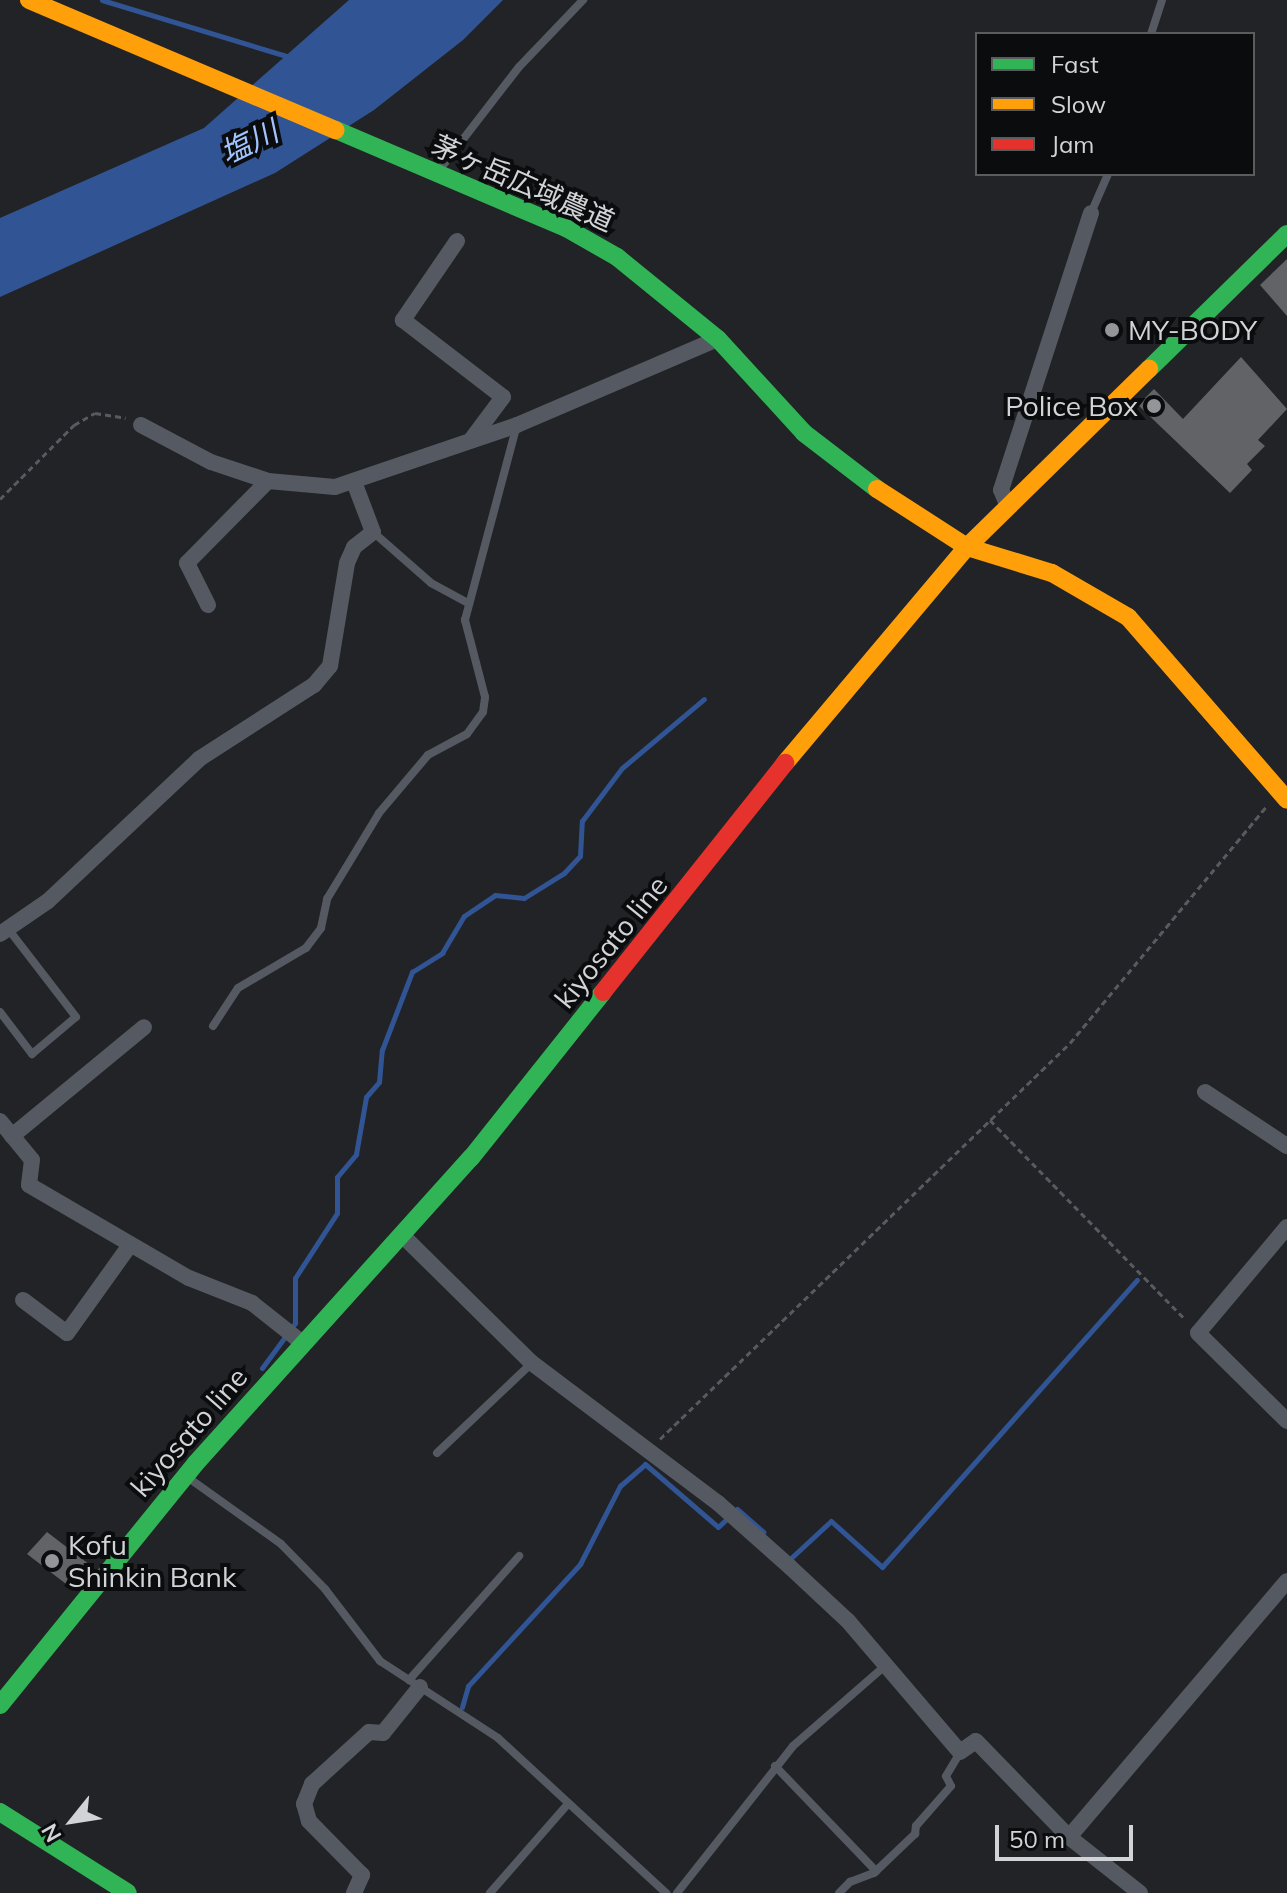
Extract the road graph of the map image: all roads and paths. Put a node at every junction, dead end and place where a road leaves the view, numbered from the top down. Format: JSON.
{"nodes":[{"id":1,"x":29,"y":0,"type":"edge"},
{"id":2,"x":583,"y":0,"type":"edge"},
{"id":3,"x":1162,"y":0,"type":"edge"},
{"id":4,"x":1152,"y":32,"type":"edge"},
{"id":5,"x":431,"y":171,"type":"junction"},
{"id":6,"x":1107,"y":176,"type":"edge"},
{"id":7,"x":1091,"y":213,"type":"joint"},
{"id":8,"x":1287,"y":234,"type":"edge"},
{"id":9,"x":457,"y":241,"type":"dead end"},
{"id":10,"x":718,"y":339,"type":"junction"},
{"id":11,"x":141,"y":425,"type":"joint"},
{"id":12,"x":517,"y":425,"type":"junction"},
{"id":13,"x":471,"y":441,"type":"junction"},
{"id":14,"x":268,"y":481,"type":"junction"},
{"id":15,"x":354,"y":482,"type":"junction"},
{"id":16,"x":0,"y":499,"type":"edge"},
{"id":17,"x":1008,"y":507,"type":"junction"},
{"id":18,"x":373,"y":532,"type":"junction"},
{"id":19,"x":967,"y":547,"type":"junction"},
{"id":20,"x":468,"y":603,"type":"junction"},
{"id":21,"x":208,"y":605,"type":"dead end"},
{"id":22,"x":1283,"y":796,"type":"edge"},
{"id":23,"x":4,"y":932,"type":"edge"},
{"id":24,"x":0,"y":1012,"type":"edge"},
{"id":25,"x":213,"y":1026,"type":"dead end"},
{"id":26,"x":144,"y":1027,"type":"dead end"},
{"id":27,"x":1205,"y":1092,"type":"dead end"},
{"id":28,"x":990,"y":1120,"type":"junction"},
{"id":29,"x":0,"y":1121,"type":"edge"},
{"id":30,"x":12,"y":1136,"type":"junction"},
{"id":31,"x":1287,"y":1146,"type":"edge"},
{"id":32,"x":1287,"y":1227,"type":"edge"},
{"id":33,"x":402,"y":1235,"type":"junction"},
{"id":34,"x":130,"y":1245,"type":"junction"},
{"id":35,"x":23,"y":1300,"type":"dead end"},
{"id":36,"x":1198,"y":1333,"type":"junction"},
{"id":37,"x":304,"y":1344,"type":"junction"},
{"id":38,"x":532,"y":1363,"type":"junction"},
{"id":39,"x":1287,"y":1421,"type":"edge"},
{"id":40,"x":647,"y":1451,"type":"junction"},
{"id":41,"x":437,"y":1453,"type":"dead end"},
{"id":42,"x":186,"y":1476,"type":"junction"},
{"id":43,"x":519,"y":1556,"type":"dead end"},
{"id":44,"x":1287,"y":1581,"type":"edge"},
{"id":45,"x":886,"y":1665,"type":"junction"},
{"id":46,"x":415,"y":1684,"type":"junction"},
{"id":47,"x":0,"y":1705,"type":"edge"},
{"id":48,"x":960,"y":1752,"type":"junction"},
{"id":49,"x":775,"y":1766,"type":"junction"},
{"id":50,"x":568,"y":1804,"type":"junction"},
{"id":51,"x":0,"y":1812,"type":"edge"},
{"id":52,"x":1069,"y":1837,"type":"junction"},
{"id":53,"x":876,"y":1871,"type":"junction"},
{"id":54,"x":128,"y":1893,"type":"edge"},
{"id":55,"x":354,"y":1893,"type":"edge"},
{"id":56,"x":490,"y":1893,"type":"edge"},
{"id":57,"x":666,"y":1893,"type":"edge"},
{"id":58,"x":677,"y":1893,"type":"edge"},
{"id":59,"x":839,"y":1893,"type":"edge"},
{"id":60,"x":1140,"y":1893,"type":"edge"}],
"edges":[{"from":1,"to":5,"type":"main road","name":"茅ヶ岳広域農道"},
{"from":2,"to":5,"type":"lane"},
{"from":3,"to":4,"type":"lane"},
{"from":5,"to":10,"type":"main road","name":"茅ヶ岳広域農道"},
{"from":6,"to":7,"type":"lane"},
{"from":7,"to":17,"type":"street"},
{"from":8,"to":17,"type":"main road","name":"kiyosato line"},
{"from":9,"to":13,"type":"street"},
{"from":10,"to":12,"type":"street"},
{"from":10,"to":19,"type":"main road","name":"茅ヶ岳広域農道"},
{"from":11,"to":14,"type":"street"},
{"from":11,"to":16,"type":"path"},
{"from":12,"to":13,"type":"street"},
{"from":12,"to":20,"type":"lane"},
{"from":13,"to":15,"type":"street"},
{"from":14,"to":15,"type":"street"},
{"from":14,"to":21,"type":"street"},
{"from":15,"to":18,"type":"street"},
{"from":17,"to":19,"type":"main road","name":"kiyosato line"},
{"from":18,"to":20,"type":"lane"},
{"from":18,"to":23,"type":"street"},
{"from":19,"to":22,"type":"main road","name":"茅ヶ岳広域農道"},
{"from":19,"to":33,"type":"main road","name":"kiyosato line"},
{"from":20,"to":25,"type":"lane"},
{"from":22,"to":28,"type":"path"},
{"from":23,"to":24,"type":"lane"},
{"from":26,"to":30,"type":"street"},
{"from":27,"to":31,"type":"street"},
{"from":28,"to":36,"type":"path"},
{"from":28,"to":40,"type":"path"},
{"from":29,"to":30,"type":"street"},
{"from":30,"to":34,"type":"street"},
{"from":32,"to":36,"type":"street"},
{"from":33,"to":37,"type":"main road","name":"kiyosato line"},
{"from":33,"to":38,"type":"street"},
{"from":34,"to":35,"type":"street"},
{"from":34,"to":37,"type":"street"},
{"from":36,"to":39,"type":"street"},
{"from":37,"to":42,"type":"main road","name":"kiyosato line"},
{"from":38,"to":40,"type":"street"},
{"from":38,"to":41,"type":"lane"},
{"from":40,"to":45,"type":"street"},
{"from":42,"to":46,"type":"lane"},
{"from":42,"to":47,"type":"main road","name":"kiyosato line"},
{"from":43,"to":46,"type":"lane"},
{"from":44,"to":52,"type":"street"},
{"from":45,"to":48,"type":"street"},
{"from":45,"to":49,"type":"lane"},
{"from":46,"to":50,"type":"lane"},
{"from":46,"to":55,"type":"street"},
{"from":48,"to":52,"type":"street"},
{"from":48,"to":53,"type":"lane"},
{"from":49,"to":53,"type":"lane"},
{"from":49,"to":58,"type":"lane"},
{"from":50,"to":56,"type":"lane"},
{"from":50,"to":57,"type":"lane"},
{"from":51,"to":54,"type":"main road"},
{"from":52,"to":60,"type":"street"},
{"from":53,"to":59,"type":"lane"}]}
